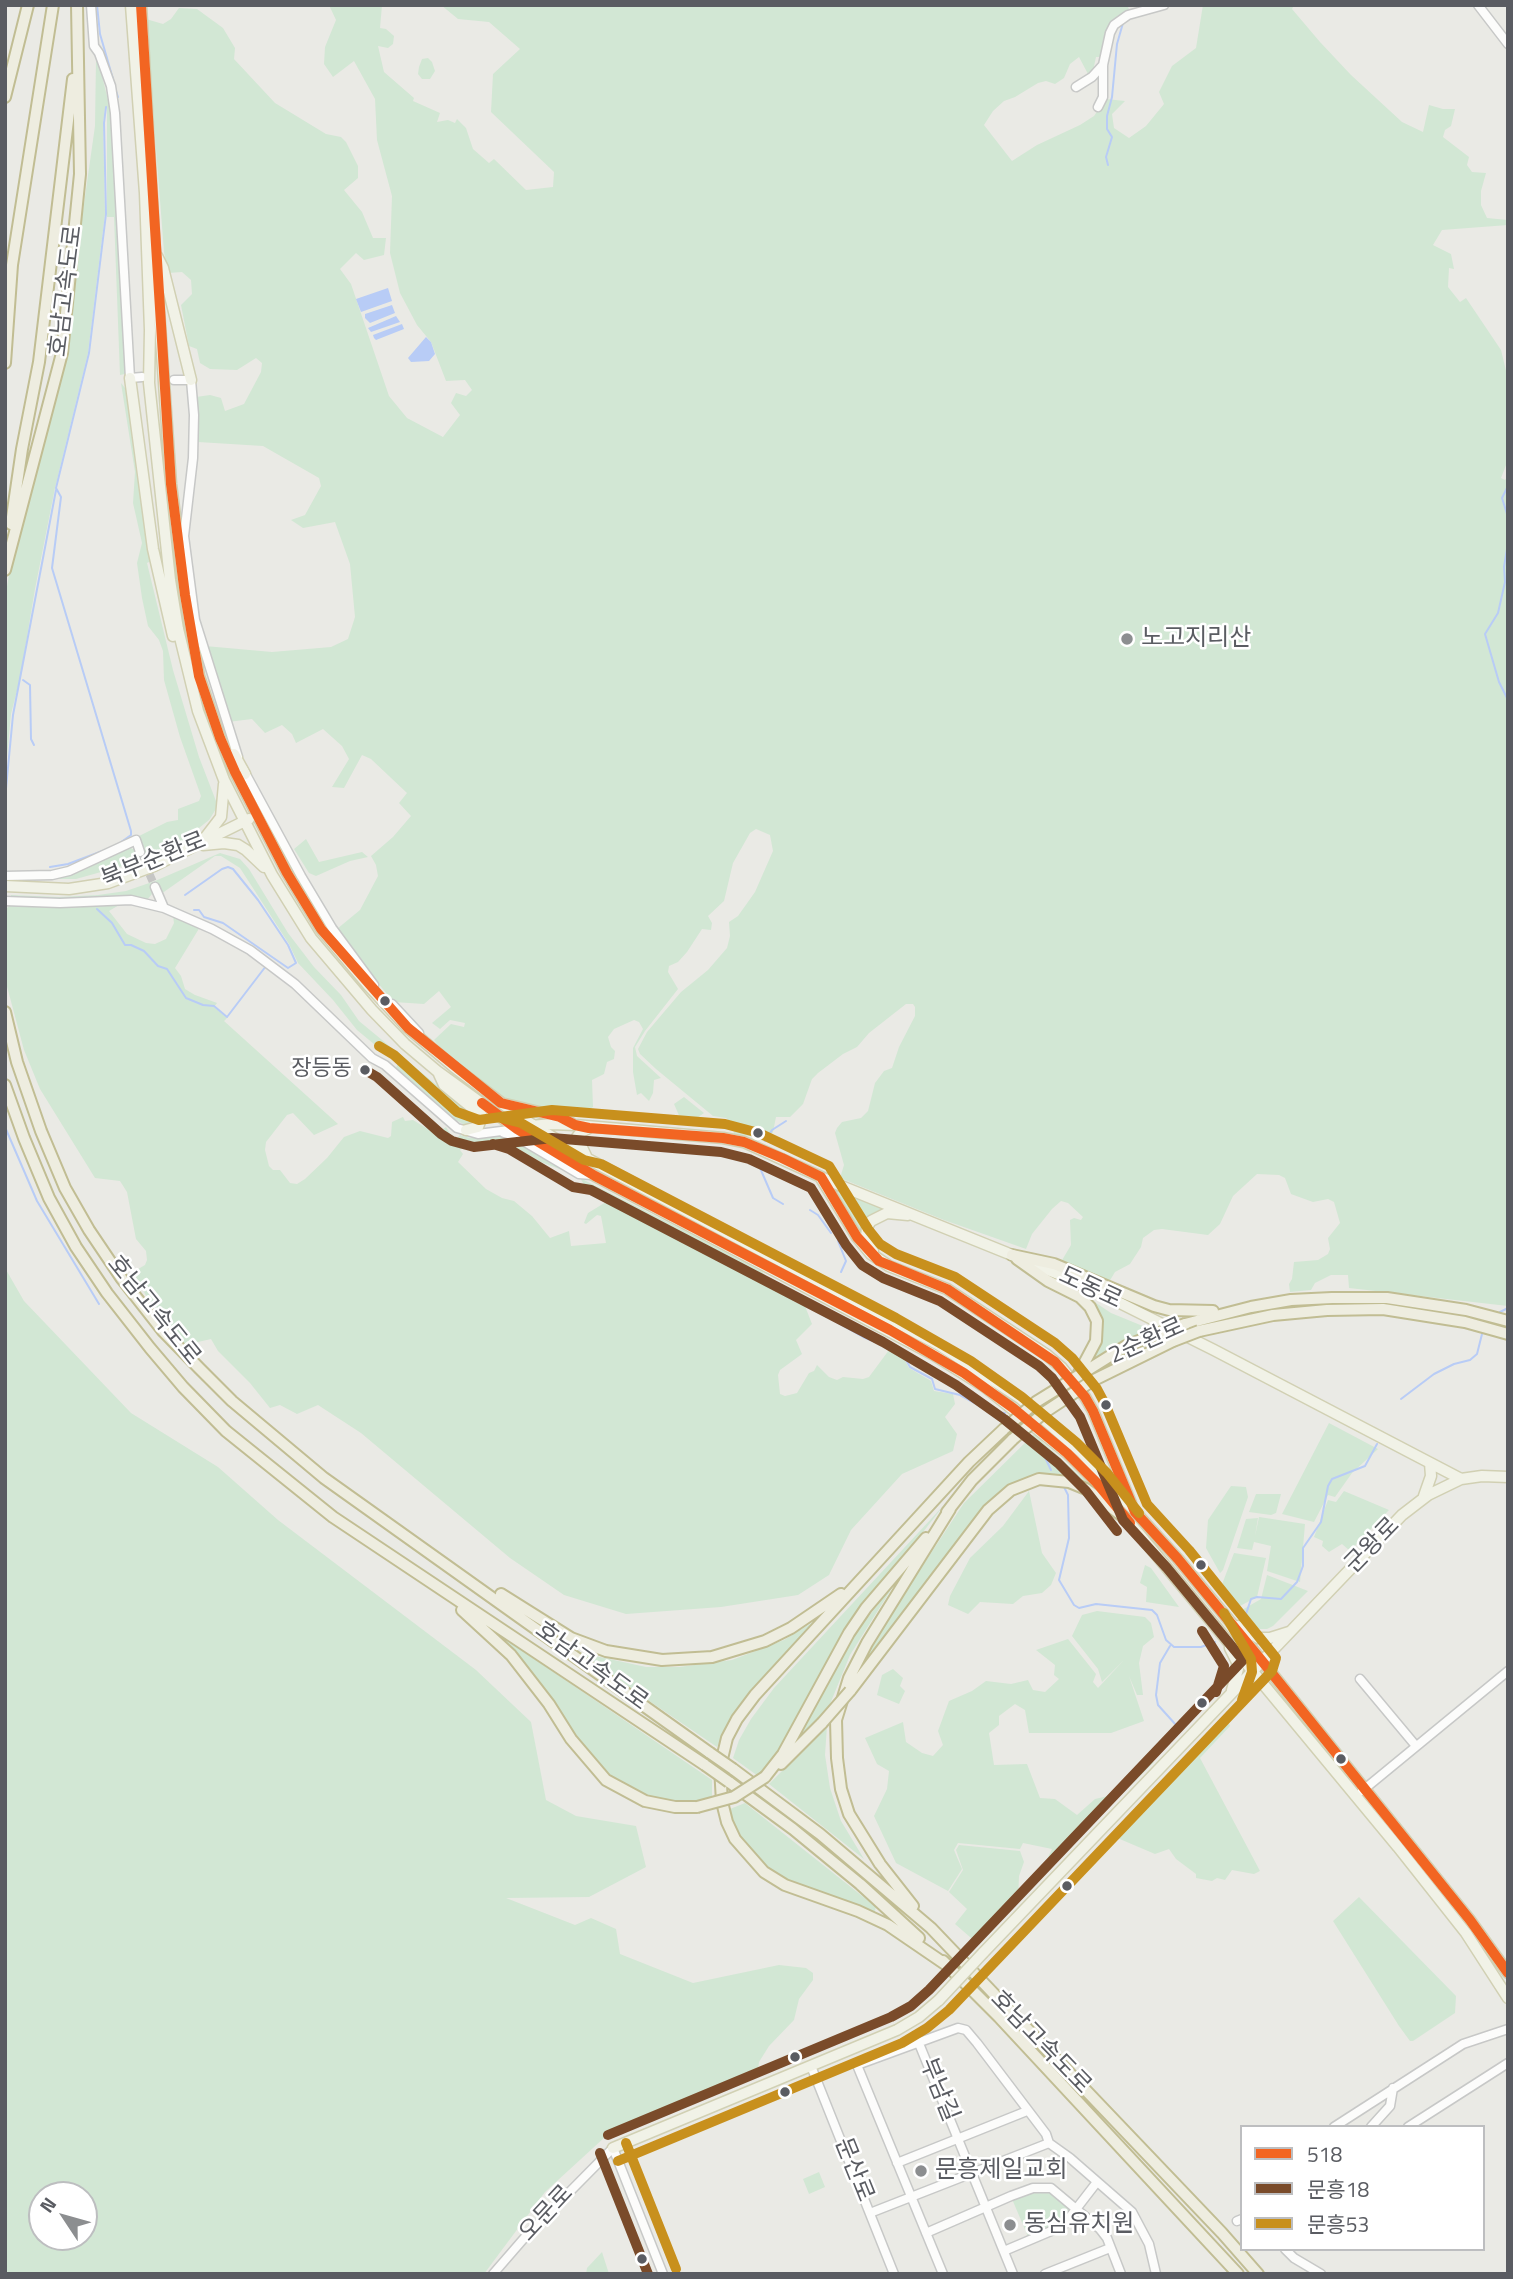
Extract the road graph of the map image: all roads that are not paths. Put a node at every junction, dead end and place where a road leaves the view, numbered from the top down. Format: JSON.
{"nodes":[{"id":1,"x":28,"y":5,"type":"edge"},
{"id":2,"x":53,"y":5,"type":"edge"},
{"id":3,"x":77,"y":5,"type":"edge"},
{"id":4,"x":90,"y":5,"type":"edge"},
{"id":5,"x":131,"y":5,"type":"edge"},
{"id":6,"x":141,"y":5,"type":"edge"},
{"id":7,"x":1164,"y":5,"type":"edge"},
{"id":8,"x":1478,"y":5,"type":"edge"},
{"id":9,"x":1508,"y":44,"type":"edge"},
{"id":10,"x":1103,"y":65,"type":"junction"},
{"id":11,"x":1076,"y":87,"type":"dead end"},
{"id":12,"x":5,"y":97,"type":"edge"},
{"id":13,"x":1098,"y":107,"type":"dead end"},
{"id":14,"x":155,"y":252,"type":"junction"},
{"id":15,"x":5,"y":363,"type":"edge"},
{"id":16,"x":142,"y":377,"type":"dead end"},
{"id":17,"x":130,"y":378,"type":"junction"},
{"id":18,"x":174,"y":380,"type":"dead end"},
{"id":19,"x":191,"y":380,"type":"junction"},
{"id":20,"x":5,"y":569,"type":"edge"},
{"id":21,"x":188,"y":676,"type":"junction"},
{"id":22,"x":215,"y":722,"type":"junction"},
{"id":23,"x":245,"y":775,"type":"junction"},
{"id":24,"x":224,"y":780,"type":"junction"},
{"id":25,"x":256,"y":815,"type":"junction"},
{"id":26,"x":244,"y":821,"type":"junction"},
{"id":27,"x":199,"y":845,"type":"junction"},
{"id":28,"x":140,"y":852,"type":"dead end"},
{"id":29,"x":272,"y":875,"type":"junction"},
{"id":30,"x":5,"y":876,"type":"edge"},
{"id":31,"x":5,"y":886,"type":"edge"},
{"id":32,"x":155,"y":887,"type":"tunnel mouth"},
{"id":33,"x":5,"y":901,"type":"edge"},
{"id":34,"x":164,"y":908,"type":"junction"},
{"id":35,"x":5,"y":1012,"type":"edge"},
{"id":36,"x":422,"y":1039,"type":"junction"},
{"id":37,"x":437,"y":1071,"type":"junction"},
{"id":38,"x":5,"y":1085,"type":"edge"},
{"id":39,"x":501,"y":1103,"type":"junction"},
{"id":40,"x":575,"y":1125,"type":"junction"},
{"id":41,"x":533,"y":1126,"type":"junction"},
{"id":42,"x":589,"y":1128,"type":"junction"},
{"id":43,"x":517,"y":1129,"type":"junction"},
{"id":44,"x":466,"y":1130,"type":"junction"},
{"id":45,"x":498,"y":1131,"type":"junction"},
{"id":46,"x":588,"y":1159,"type":"junction"},
{"id":47,"x":595,"y":1176,"type":"junction"},
{"id":48,"x":821,"y":1177,"type":"junction"},
{"id":49,"x":914,"y":1214,"type":"junction"},
{"id":50,"x":1012,"y":1255,"type":"junction"},
{"id":51,"x":879,"y":1261,"type":"junction"},
{"id":52,"x":1235,"y":1310,"type":"junction"},
{"id":53,"x":1508,"y":1321,"type":"edge"},
{"id":54,"x":1508,"y":1334,"type":"edge"},
{"id":55,"x":1085,"y":1373,"type":"junction"},
{"id":56,"x":1430,"y":1463,"type":"junction"},
{"id":57,"x":324,"y":1478,"type":"junction"},
{"id":58,"x":1508,"y":1478,"type":"edge"},
{"id":59,"x":1461,"y":1479,"type":"junction"},
{"id":60,"x":1423,"y":1499,"type":"junction"},
{"id":61,"x":950,"y":1509,"type":"junction"},
{"id":62,"x":1129,"y":1514,"type":"junction"},
{"id":63,"x":866,"y":1576,"type":"junction"},
{"id":64,"x":434,"y":1585,"type":"junction"},
{"id":65,"x":1226,"y":1618,"type":"junction"},
{"id":66,"x":1293,"y":1630,"type":"junction"},
{"id":67,"x":1220,"y":1631,"type":"junction"},
{"id":68,"x":1262,"y":1661,"type":"junction"},
{"id":69,"x":1253,"y":1670,"type":"junction"},
{"id":70,"x":1508,"y":1671,"type":"edge"},
{"id":71,"x":1360,"y":1679,"type":"dead end"},
{"id":72,"x":1231,"y":1694,"type":"junction"},
{"id":73,"x":1416,"y":1746,"type":"junction"},
{"id":74,"x":765,"y":1777,"type":"junction"},
{"id":75,"x":1361,"y":1792,"type":"junction"},
{"id":76,"x":1398,"y":1847,"type":"junction"},
{"id":77,"x":1424,"y":1863,"type":"junction"},
{"id":78,"x":931,"y":1928,"type":"junction"},
{"id":79,"x":948,"y":1966,"type":"junction"},
{"id":80,"x":1508,"y":1973,"type":"edge"},
{"id":81,"x":1504,"y":1982,"type":"edge"},
{"id":82,"x":1508,"y":1998,"type":"edge"},
{"id":83,"x":1508,"y":2029,"type":"edge"},
{"id":84,"x":918,"y":2041,"type":"junction"},
{"id":85,"x":1508,"y":2063,"type":"edge"},
{"id":86,"x":811,"y":2066,"type":"junction"},
{"id":87,"x":1393,"y":2088,"type":"junction"},
{"id":88,"x":1027,"y":2110,"type":"junction"},
{"id":89,"x":1337,"y":2125,"type":"edge"},
{"id":90,"x":1373,"y":2125,"type":"edge"},
{"id":91,"x":1411,"y":2125,"type":"edge"},
{"id":92,"x":958,"y":2139,"type":"junction"},
{"id":93,"x":1049,"y":2143,"type":"junction"},
{"id":94,"x":613,"y":2148,"type":"junction"},
{"id":95,"x":897,"y":2162,"type":"junction"},
{"id":96,"x":972,"y":2173,"type":"junction"},
{"id":97,"x":1097,"y":2182,"type":"junction"},
{"id":98,"x":911,"y":2197,"type":"junction"},
{"id":99,"x":986,"y":2207,"type":"junction"},
{"id":100,"x":1076,"y":2209,"type":"junction"},
{"id":101,"x":870,"y":2213,"type":"junction"},
{"id":102,"x":926,"y":2233,"type":"junction"},
{"id":103,"x":1110,"y":2248,"type":"junction"},
{"id":104,"x":1004,"y":2251,"type":"junction"},
{"id":105,"x":1287,"y":2251,"type":"edge"},
{"id":106,"x":493,"y":2274,"type":"edge"},
{"id":107,"x":663,"y":2274,"type":"edge"},
{"id":108,"x":894,"y":2274,"type":"edge"},
{"id":109,"x":943,"y":2274,"type":"edge"},
{"id":110,"x":1013,"y":2274,"type":"edge"},
{"id":111,"x":1045,"y":2274,"type":"edge"},
{"id":112,"x":1121,"y":2274,"type":"edge"},
{"id":113,"x":1156,"y":2274,"type":"edge"},
{"id":114,"x":1238,"y":2274,"type":"edge"},
{"id":115,"x":1258,"y":2274,"type":"edge"},
{"id":116,"x":1321,"y":2274,"type":"edge"}],
"edges":[{"from":1,"to":12,"type":"highway"},
{"from":2,"to":15,"type":"highway"},
{"from":3,"to":20,"type":"highway","name":"호남고속도로"},
{"from":3,"to":20,"type":"highway","name":"호남고속도로"},
{"from":4,"to":17,"type":"street"},
{"from":5,"to":21,"type":"main road"},
{"from":6,"to":14,"type":"main road"},
{"from":7,"to":10,"type":"street"},
{"from":8,"to":9,"type":"street"},
{"from":10,"to":11,"type":"street"},
{"from":10,"to":13,"type":"street"},
{"from":14,"to":19,"type":"main road"},
{"from":14,"to":22,"type":"main road"},
{"from":16,"to":17,"type":"street"},
{"from":17,"to":21,"type":"main road"},
{"from":18,"to":19,"type":"street"},
{"from":19,"to":23,"type":"street"},
{"from":21,"to":24,"type":"main road"},
{"from":22,"to":23,"type":"main road"},
{"from":22,"to":25,"type":"main road"},
{"from":23,"to":36,"type":"street"},
{"from":24,"to":26,"type":"main road"},
{"from":24,"to":27,"type":"main road"},
{"from":25,"to":26,"type":"main road","name":"북부순환로"},
{"from":25,"to":36,"type":"main road"},
{"from":26,"to":27,"type":"main road","name":"북부순환로"},
{"from":26,"to":29,"type":"main road"},
{"from":27,"to":29,"type":"main road"},
{"from":27,"to":31,"type":"main road","name":"북부순환로"},
{"from":28,"to":30,"type":"street"},
{"from":29,"to":37,"type":"main road"},
{"from":32,"to":34,"type":"street"},
{"from":33,"to":34,"type":"street"},
{"from":34,"to":44,"type":"street"},
{"from":35,"to":57,"type":"highway","name":"호남고속도로"},
{"from":36,"to":39,"type":"main road"},
{"from":37,"to":43,"type":"main road"},
{"from":37,"to":44,"type":"main road"},
{"from":38,"to":64,"type":"highway","name":"호남고속도로"},
{"from":39,"to":40,"type":"main road"},
{"from":39,"to":41,"type":"main road"},
{"from":40,"to":41,"type":"main road"},
{"from":40,"to":42,"type":"main road","name":"도동로"},
{"from":41,"to":43,"type":"main road"},
{"from":41,"to":46,"type":"main road"},
{"from":42,"to":46,"type":"main road"},
{"from":42,"to":48,"type":"main road","name":"도동로"},
{"from":43,"to":45,"type":"street"},
{"from":43,"to":47,"type":"main road"},
{"from":44,"to":45,"type":"street"},
{"from":45,"to":47,"type":"street"},
{"from":46,"to":62,"type":"main road"},
{"from":47,"to":62,"type":"main road"},
{"from":48,"to":49,"type":"main road","name":"도동로"},
{"from":48,"to":51,"type":"main road"},
{"from":49,"to":50,"type":"main road","name":"도동로"},
{"from":49,"to":51,"type":"main road"},
{"from":50,"to":52,"type":"highway"},
{"from":50,"to":55,"type":"highway"},
{"from":50,"to":56,"type":"main road","name":"도동로"},
{"from":51,"to":62,"type":"main road"},
{"from":52,"to":53,"type":"highway","name":"2순환로"},
{"from":52,"to":55,"type":"highway","name":"2순환로","bridge":true},
{"from":54,"to":55,"type":"highway","name":"2순환로","bridge":true},
{"from":55,"to":61,"type":"highway","name":"2순환로","bridge":true},
{"from":55,"to":63,"type":"highway","name":"2순환로","bridge":true},
{"from":56,"to":59,"type":"main road","name":"도동로"},
{"from":56,"to":60,"type":"main road"},
{"from":57,"to":63,"type":"highway"},
{"from":57,"to":78,"type":"highway","name":"호남고속도로","bridge":true},
{"from":58,"to":59,"type":"main road","name":"군왕로"},
{"from":59,"to":60,"type":"main road","name":"군왕로"},
{"from":60,"to":66,"type":"main road","name":"군왕로"},
{"from":61,"to":74,"type":"highway"},
{"from":61,"to":78,"type":"highway"},
{"from":62,"to":65,"type":"main road"},
{"from":62,"to":67,"type":"main road"},
{"from":62,"to":74,"type":"highway","bridge":true},
{"from":63,"to":79,"type":"highway"},
{"from":64,"to":74,"type":"highway","bridge":true},
{"from":64,"to":79,"type":"highway","name":"호남고속도로","bridge":true},
{"from":65,"to":66,"type":"main road"},
{"from":65,"to":68,"type":"main road"},
{"from":66,"to":68,"type":"main road","name":"군왕로"},
{"from":67,"to":69,"type":"main road"},
{"from":67,"to":72,"type":"main road"},
{"from":68,"to":69,"type":"main road","name":"오문로"},
{"from":68,"to":75,"type":"main road"},
{"from":69,"to":72,"type":"main road","name":"오문로"},
{"from":69,"to":75,"type":"main road"},
{"from":70,"to":73,"type":"street"},
{"from":71,"to":73,"type":"street"},
{"from":72,"to":86,"type":"main road","name":"오문로","bridge":true},
{"from":73,"to":75,"type":"street"},
{"from":75,"to":76,"type":"main road"},
{"from":75,"to":77,"type":"main road"},
{"from":76,"to":77,"type":"main road"},
{"from":76,"to":81,"type":"main road"},
{"from":77,"to":80,"type":"main road"},
{"from":78,"to":115,"type":"highway","name":"호남고속도로"},
{"from":79,"to":114,"type":"highway","name":"호남고속도로"},
{"from":81,"to":82,"type":"main road"},
{"from":83,"to":87,"type":"street"},
{"from":84,"to":88,"type":"street"},
{"from":84,"to":92,"type":"street","name":"부남길"},
{"from":84,"to":95,"type":"street"},
{"from":85,"to":91,"type":"street"},
{"from":86,"to":94,"type":"main road","name":"오문로"},
{"from":86,"to":101,"type":"street","name":"문산로"},
{"from":87,"to":89,"type":"street"},
{"from":87,"to":90,"type":"street"},
{"from":88,"to":92,"type":"street","name":"부남길"},
{"from":88,"to":93,"type":"street"},
{"from":92,"to":95,"type":"street","name":"부남길"},
{"from":92,"to":96,"type":"street","name":"부남길"},
{"from":93,"to":96,"type":"street"},
{"from":93,"to":97,"type":"street"},
{"from":94,"to":106,"type":"street","name":"오문로"},
{"from":94,"to":107,"type":"street"},
{"from":95,"to":98,"type":"street"},
{"from":96,"to":98,"type":"street"},
{"from":96,"to":99,"type":"street","name":"부남길"},
{"from":97,"to":100,"type":"street"},
{"from":97,"to":113,"type":"street"},
{"from":98,"to":101,"type":"street"},
{"from":98,"to":102,"type":"street"},
{"from":99,"to":100,"type":"street"},
{"from":99,"to":102,"type":"street"},
{"from":99,"to":104,"type":"street","name":"부남길"},
{"from":100,"to":103,"type":"street"},
{"from":100,"to":104,"type":"street"},
{"from":101,"to":108,"type":"street","name":"문산로"},
{"from":102,"to":109,"type":"street"},
{"from":103,"to":111,"type":"street"},
{"from":103,"to":112,"type":"street"},
{"from":104,"to":110,"type":"street","name":"부남길"},
{"from":105,"to":116,"type":"street"}]}
